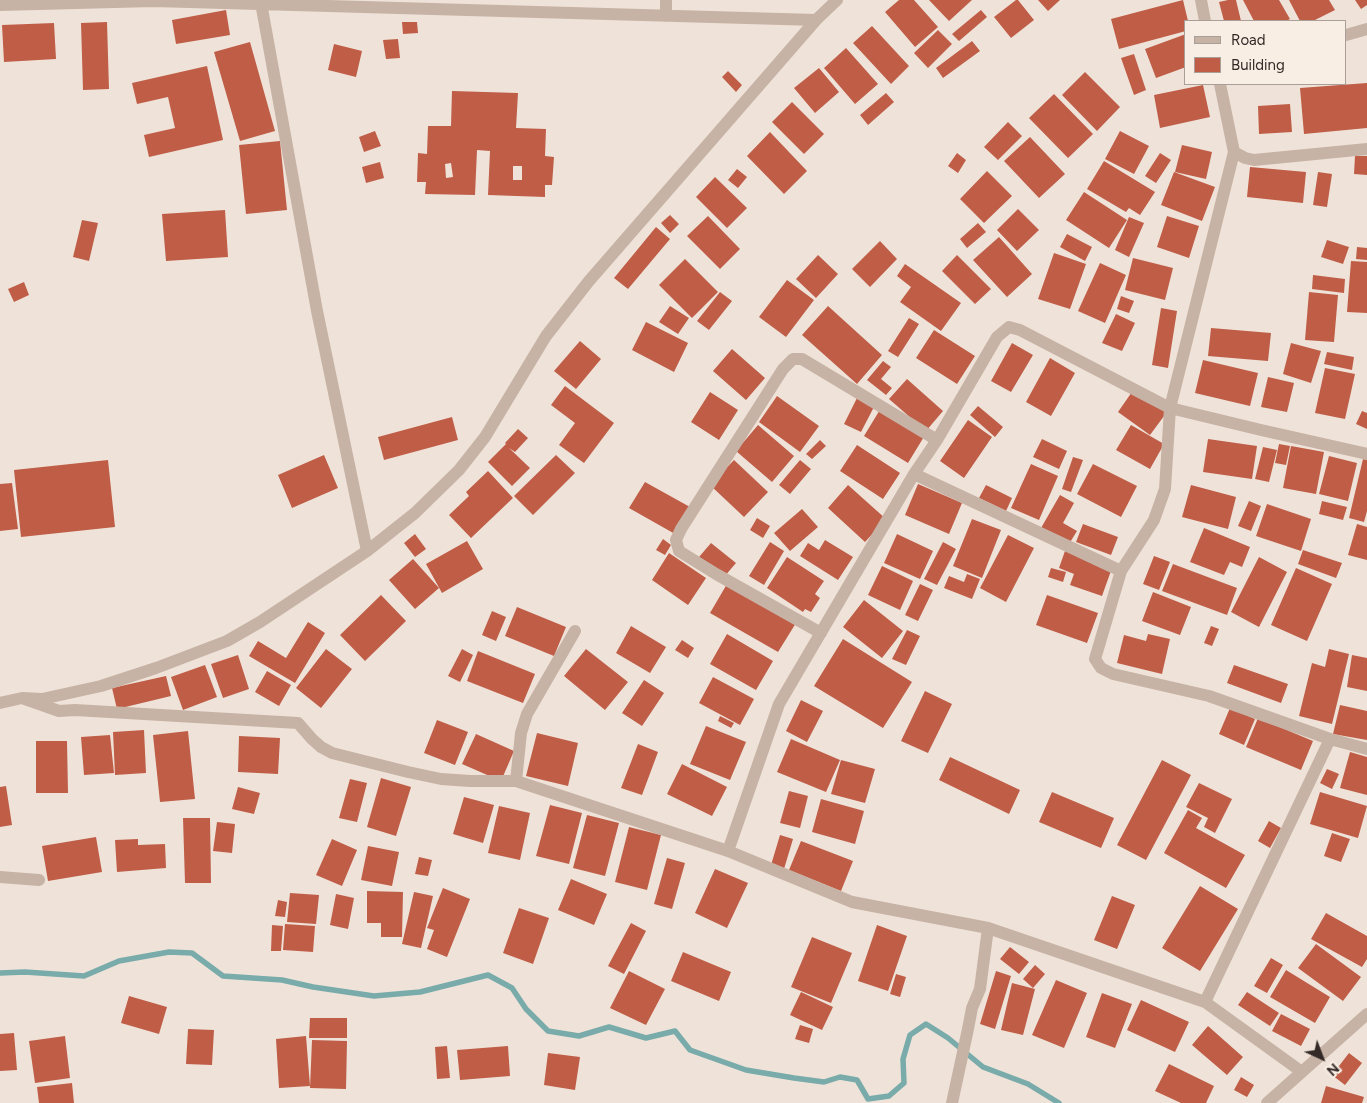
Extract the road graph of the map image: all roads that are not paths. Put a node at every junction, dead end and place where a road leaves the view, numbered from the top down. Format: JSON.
{"nodes":[{"id":1,"x":154,"y":0,"type":"edge"},
{"id":2,"x":666,"y":0,"type":"edge"},
{"id":3,"x":837,"y":0,"type":"edge"},
{"id":4,"x":1201,"y":0,"type":"edge"},
{"id":5,"x":261,"y":3,"type":"junction"},
{"id":6,"x":425,"y":4,"type":"edge"},
{"id":7,"x":0,"y":5,"type":"edge"},
{"id":8,"x":666,"y":16,"type":"junction"},
{"id":9,"x":816,"y":20,"type":"junction"},
{"id":10,"x":1205,"y":20,"type":"edge"},
{"id":11,"x":1367,"y":29,"type":"edge"},
{"id":12,"x":1347,"y":35,"type":"edge"},
{"id":13,"x":1220,"y":85,"type":"edge"},
{"id":14,"x":1367,"y":149,"type":"edge"},
{"id":15,"x":1234,"y":152,"type":"junction"},
{"id":16,"x":1170,"y":408,"type":"junction"},
{"id":17,"x":937,"y":440,"type":"junction"},
{"id":18,"x":1367,"y":454,"type":"edge"},
{"id":19,"x":914,"y":474,"type":"junction"},
{"id":20,"x":367,"y":551,"type":"junction"},
{"id":21,"x":1121,"y":571,"type":"junction"},
{"id":22,"x":575,"y":632,"type":"dead end"},
{"id":23,"x":821,"y":633,"type":"junction"},
{"id":24,"x":22,"y":698,"type":"junction"},
{"id":25,"x":0,"y":703,"type":"edge"},
{"id":26,"x":1330,"y":739,"type":"junction"},
{"id":27,"x":1367,"y":749,"type":"edge"},
{"id":28,"x":516,"y":781,"type":"junction"},
{"id":29,"x":728,"y":851,"type":"junction"},
{"id":30,"x":0,"y":877,"type":"edge"},
{"id":31,"x":38,"y":880,"type":"dead end"},
{"id":32,"x":988,"y":928,"type":"junction"},
{"id":33,"x":1205,"y":1002,"type":"junction"},
{"id":34,"x":1367,"y":1014,"type":"edge"},
{"id":35,"x":1302,"y":1072,"type":"junction"},
{"id":36,"x":952,"y":1103,"type":"edge"},
{"id":37,"x":1267,"y":1103,"type":"edge"}],
"edges":[{"from":1,"to":5,"type":"street"},
{"from":1,"to":7,"type":"street"},
{"from":2,"to":8,"type":"street"},
{"from":3,"to":9,"type":"street"},
{"from":4,"to":10,"type":"street"},
{"from":5,"to":6,"type":"street"},
{"from":5,"to":20,"type":"street"},
{"from":6,"to":8,"type":"street"},
{"from":8,"to":9,"type":"street"},
{"from":9,"to":20,"type":"street"},
{"from":11,"to":12,"type":"street"},
{"from":13,"to":15,"type":"street"},
{"from":14,"to":15,"type":"street"},
{"from":15,"to":16,"type":"street"},
{"from":16,"to":17,"type":"street"},
{"from":16,"to":18,"type":"street"},
{"from":16,"to":21,"type":"street"},
{"from":17,"to":19,"type":"street"},
{"from":17,"to":23,"type":"street"},
{"from":19,"to":21,"type":"street"},
{"from":19,"to":23,"type":"street"},
{"from":20,"to":24,"type":"street"},
{"from":21,"to":26,"type":"street"},
{"from":22,"to":28,"type":"street"},
{"from":23,"to":29,"type":"street"},
{"from":24,"to":25,"type":"street"},
{"from":24,"to":28,"type":"street"},
{"from":26,"to":27,"type":"street"},
{"from":26,"to":33,"type":"street"},
{"from":28,"to":29,"type":"street"},
{"from":29,"to":32,"type":"street"},
{"from":30,"to":31,"type":"street"},
{"from":32,"to":33,"type":"street"},
{"from":32,"to":36,"type":"street"},
{"from":33,"to":35,"type":"street"},
{"from":34,"to":35,"type":"street"},
{"from":35,"to":37,"type":"street"}]}
